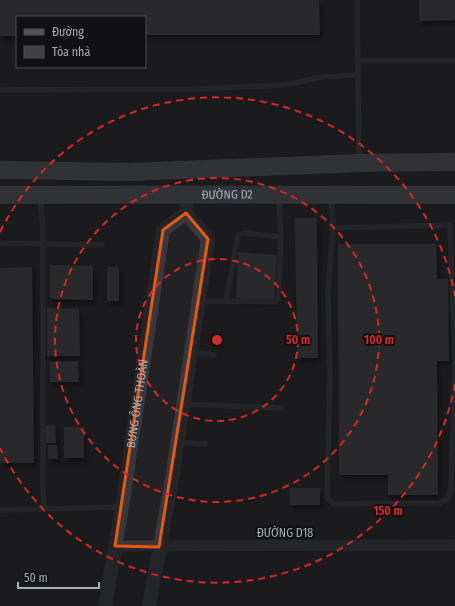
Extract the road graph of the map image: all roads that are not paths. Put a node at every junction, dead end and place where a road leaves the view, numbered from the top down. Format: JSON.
{"nodes":[{"id":1,"x":358,"y":0,"type":"edge"},
{"id":2,"x":357,"y":61,"type":"junction"},
{"id":3,"x":455,"y":61,"type":"edge"},
{"id":4,"x":358,"y":75,"type":"junction"},
{"id":5,"x":0,"y":90,"type":"edge"},
{"id":6,"x":455,"y":155,"type":"edge"},
{"id":7,"x":0,"y":162,"type":"edge"},
{"id":8,"x":455,"y":162,"type":"edge"},
{"id":9,"x":359,"y":163,"type":"junction"},
{"id":10,"x":408,"y":163,"type":"junction"},
{"id":11,"x":0,"y":170,"type":"edge"},
{"id":12,"x":187,"y":170,"type":"junction"},
{"id":13,"x":131,"y":172,"type":"junction"},
{"id":14,"x":331,"y":194,"type":"junction"},
{"id":15,"x":0,"y":195,"type":"edge"},
{"id":16,"x":40,"y":195,"type":"junction"},
{"id":17,"x":279,"y":195,"type":"junction"},
{"id":18,"x":455,"y":195,"type":"edge"},
{"id":19,"x":186,"y":204,"type":"junction"},
{"id":20,"x":333,"y":228,"type":"junction"},
{"id":21,"x":281,"y":236,"type":"junction"},
{"id":22,"x":0,"y":243,"type":"edge"},
{"id":23,"x":43,"y":244,"type":"junction"},
{"id":24,"x":102,"y":245,"type":"dead end"},
{"id":25,"x":226,"y":300,"type":"junction"},
{"id":26,"x":199,"y":302,"type":"junction"},
{"id":27,"x":191,"y":352,"type":"junction"},
{"id":28,"x":214,"y":355,"type":"dead end"},
{"id":29,"x":184,"y":404,"type":"junction"},
{"id":30,"x":282,"y":408,"type":"dead end"},
{"id":31,"x":178,"y":442,"type":"junction"},
{"id":32,"x":206,"y":444,"type":"dead end"},
{"id":33,"x":122,"y":507,"type":"junction"},
{"id":34,"x":44,"y":509,"type":"junction"},
{"id":35,"x":0,"y":510,"type":"edge"},
{"id":36,"x":455,"y":545,"type":"edge"},
{"id":37,"x":116,"y":546,"type":"junction"},
{"id":38,"x":159,"y":547,"type":"junction"},
{"id":39,"x":105,"y":606,"type":"edge"},
{"id":40,"x":149,"y":606,"type":"edge"}],
"edges":[{"from":1,"to":2,"type":"lane"},
{"from":2,"to":3,"type":"lane"},
{"from":2,"to":4,"type":"lane"},
{"from":4,"to":5,"type":"lane"},
{"from":4,"to":9,"type":"lane"},
{"from":6,"to":10,"type":"main road"},
{"from":7,"to":13,"type":"main road"},
{"from":8,"to":10,"type":"main road"},
{"from":9,"to":10,"type":"main road"},
{"from":9,"to":12,"type":"main road"},
{"from":11,"to":13,"type":"main road"},
{"from":12,"to":13,"type":"main road"},
{"from":12,"to":19,"type":"main road"},
{"from":14,"to":17,"type":"main road","name":"ĐƯỜNG D2"},
{"from":14,"to":18,"type":"main road","name":"ĐƯỜNG D2"},
{"from":14,"to":20,"type":"lane"},
{"from":15,"to":16,"type":"main road","name":"ĐƯỜNG D2"},
{"from":16,"to":19,"type":"main road","name":"ĐƯỜNG D2"},
{"from":16,"to":23,"type":"lane"},
{"from":17,"to":19,"type":"main road","name":"ĐƯỜNG D2"},
{"from":17,"to":21,"type":"lane"},
{"from":19,"to":26,"type":"street"},
{"from":19,"to":33,"type":"street","name":"BƯNG ÔNG THOÀN"},
{"from":20,"to":20,"type":"lane"},
{"from":21,"to":25,"type":"lane"},
{"from":21,"to":25,"type":"lane"},
{"from":22,"to":23,"type":"lane"},
{"from":23,"to":24,"type":"lane"},
{"from":23,"to":34,"type":"lane"},
{"from":25,"to":26,"type":"lane"},
{"from":26,"to":27,"type":"street"},
{"from":27,"to":28,"type":"lane"},
{"from":27,"to":29,"type":"street"},
{"from":29,"to":30,"type":"lane"},
{"from":29,"to":31,"type":"street"},
{"from":31,"to":32,"type":"lane"},
{"from":31,"to":38,"type":"street"},
{"from":33,"to":34,"type":"lane"},
{"from":33,"to":37,"type":"street","name":"BƯNG ÔNG THOÀN"},
{"from":34,"to":35,"type":"lane"},
{"from":36,"to":38,"type":"street","name":"ĐƯỜNG D18"},
{"from":37,"to":38,"type":"street","name":"ĐƯỜNG D18"},
{"from":37,"to":39,"type":"street","name":"BƯNG ÔNG THOÀN"},
{"from":38,"to":40,"type":"street"}]}
